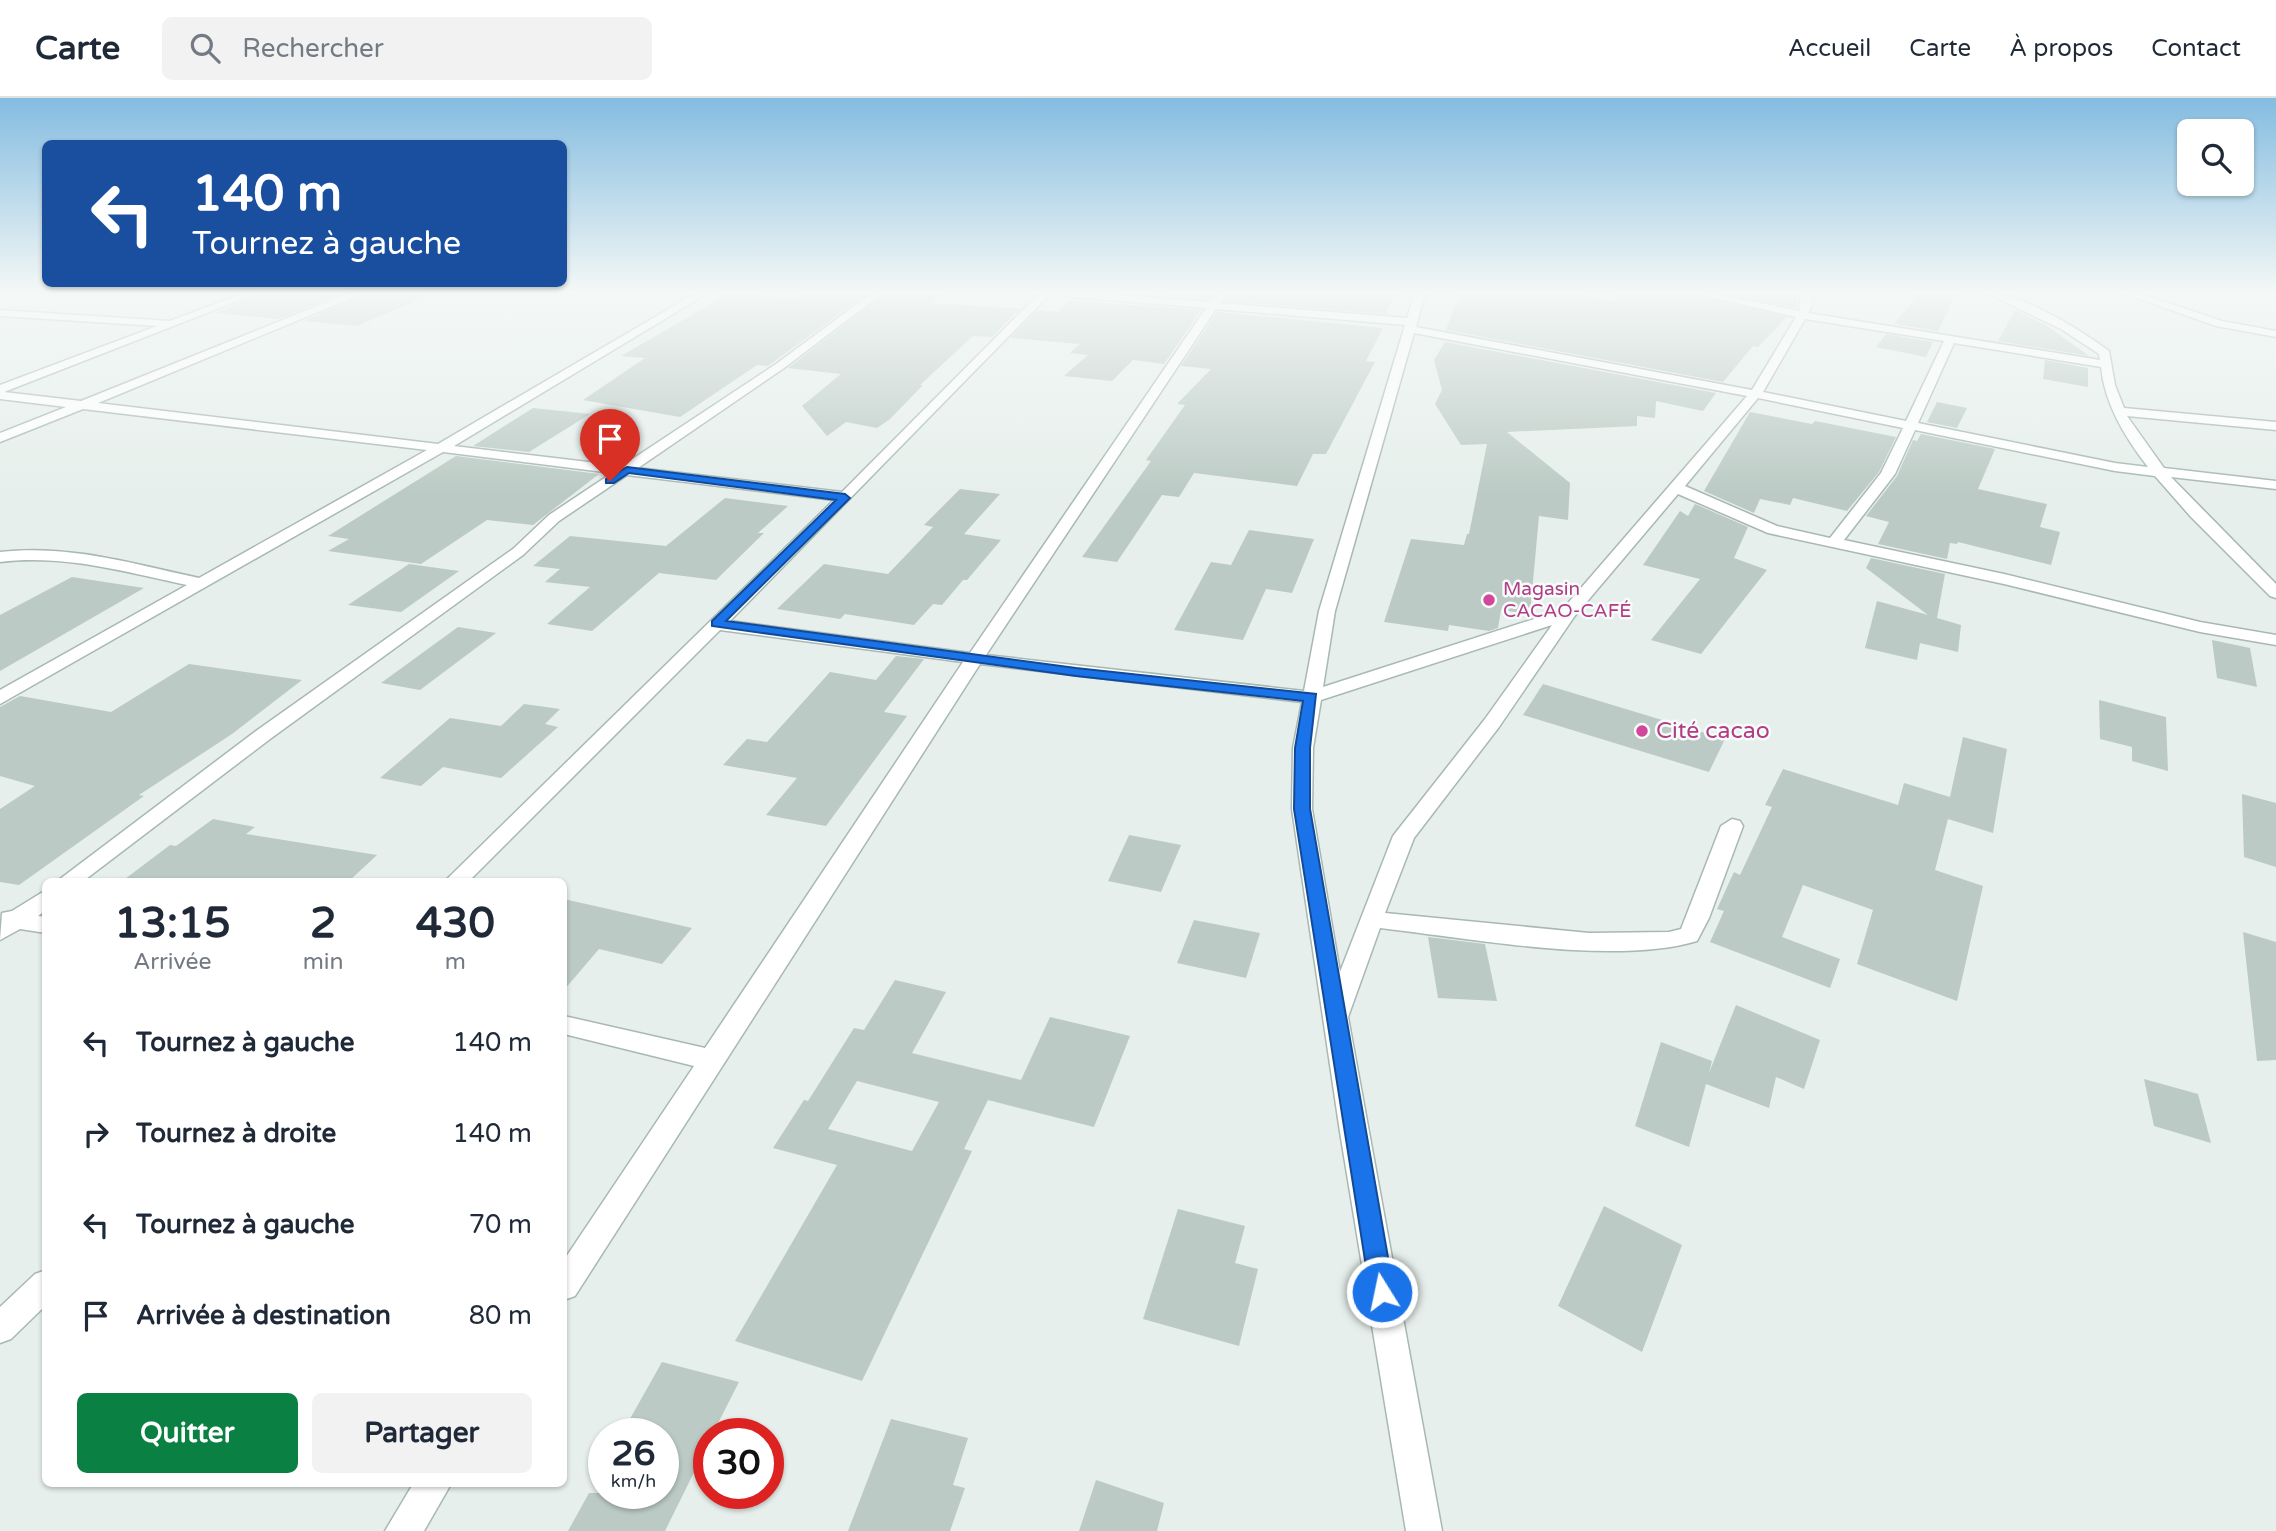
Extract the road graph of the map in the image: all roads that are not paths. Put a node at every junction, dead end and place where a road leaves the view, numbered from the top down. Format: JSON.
{"nodes":[{"id":1,"x":78,"y":360,"type":"edge"},
{"id":2,"x":192,"y":360,"type":"edge"},
{"id":3,"x":590,"y":360,"type":"edge"},
{"id":4,"x":788,"y":360,"type":"edge"},
{"id":5,"x":980,"y":360,"type":"edge"},
{"id":6,"x":1177,"y":360,"type":"edge"},
{"id":7,"x":1402,"y":360,"type":"edge"},
{"id":8,"x":1588,"y":360,"type":"edge"},
{"id":9,"x":1776,"y":360,"type":"edge"},
{"id":10,"x":1941,"y":360,"type":"edge"},
{"id":11,"x":2080,"y":360,"type":"edge"},
{"id":12,"x":2104,"y":360,"type":"edge"},
{"id":13,"x":2104,"y":364,"type":"junction"},
{"id":14,"x":0,"y":389,"type":"edge"},
{"id":15,"x":1756,"y":393,"type":"junction"},
{"id":16,"x":0,"y":395,"type":"edge"},
{"id":17,"x":82,"y":404,"type":"junction"},
{"id":18,"x":2118,"y":411,"type":"junction"},
{"id":19,"x":1910,"y":424,"type":"junction"},
{"id":20,"x":2276,"y":426,"type":"edge"},
{"id":21,"x":0,"y":438,"type":"edge"},
{"id":22,"x":439,"y":449,"type":"junction"},
{"id":23,"x":627,"y":470,"type":"junction"},
{"id":24,"x":2159,"y":474,"type":"junction"},
{"id":25,"x":2276,"y":485,"type":"edge"},
{"id":26,"x":1678,"y":488,"type":"junction"},
{"id":27,"x":845,"y":498,"type":"junction"},
{"id":28,"x":1834,"y":543,"type":"junction"},
{"id":29,"x":0,"y":557,"type":"edge"},
{"id":30,"x":199,"y":583,"type":"junction"},
{"id":31,"x":2276,"y":593,"type":"edge"},
{"id":32,"x":1568,"y":614,"type":"junction"},
{"id":33,"x":716,"y":624,"type":"junction"},
{"id":34,"x":2276,"y":640,"type":"edge"},
{"id":35,"x":975,"y":658,"type":"junction"},
{"id":36,"x":1311,"y":697,"type":"junction"},
{"id":37,"x":0,"y":698,"type":"edge"},
{"id":38,"x":1732,"y":826,"type":"dead end"},
{"id":39,"x":72,"y":878,"type":"edge"},
{"id":40,"x":459,"y":878,"type":"edge"},
{"id":41,"x":42,"y":900,"type":"edge"},
{"id":42,"x":1371,"y":919,"type":"junction"},
{"id":43,"x":5,"y":923,"type":"edge"},
{"id":44,"x":42,"y":925,"type":"edge"},
{"id":45,"x":1337,"y":1016,"type":"junction"},
{"id":46,"x":567,"y":1026,"type":"edge"},
{"id":47,"x":712,"y":1060,"type":"junction"},
{"id":48,"x":567,"y":1281,"type":"edge"},
{"id":49,"x":42,"y":1288,"type":"edge"},
{"id":50,"x":0,"y":1328,"type":"edge"},
{"id":51,"x":432,"y":1487,"type":"edge"},
{"id":52,"x":403,"y":1531,"type":"edge"},
{"id":53,"x":1424,"y":1531,"type":"edge"}],
"edges":[{"from":1,"to":14,"type":"street"},
{"from":2,"to":17,"type":"street"},
{"from":3,"to":22,"type":"street"},
{"from":4,"to":23,"type":"street"},
{"from":5,"to":27,"type":"street"},
{"from":6,"to":35,"type":"street"},
{"from":7,"to":36,"type":"street"},
{"from":8,"to":15,"type":"street"},
{"from":9,"to":15,"type":"street"},
{"from":10,"to":19,"type":"street"},
{"from":11,"to":13,"type":"street"},
{"from":12,"to":13,"type":"street"},
{"from":13,"to":18,"type":"street"},
{"from":15,"to":19,"type":"street"},
{"from":15,"to":26,"type":"street"},
{"from":16,"to":17,"type":"street"},
{"from":17,"to":21,"type":"street"},
{"from":17,"to":22,"type":"street"},
{"from":18,"to":20,"type":"street"},
{"from":18,"to":24,"type":"street"},
{"from":19,"to":24,"type":"street"},
{"from":19,"to":28,"type":"street"},
{"from":22,"to":23,"type":"street"},
{"from":22,"to":30,"type":"street"},
{"from":23,"to":27,"type":"street"},
{"from":23,"to":39,"type":"street"},
{"from":24,"to":25,"type":"street"},
{"from":24,"to":31,"type":"street"},
{"from":26,"to":28,"type":"street"},
{"from":26,"to":32,"type":"street"},
{"from":27,"to":33,"type":"street"},
{"from":28,"to":34,"type":"street"},
{"from":29,"to":30,"type":"street"},
{"from":30,"to":37,"type":"street"},
{"from":32,"to":36,"type":"street"},
{"from":32,"to":42,"type":"street"},
{"from":33,"to":35,"type":"street"},
{"from":33,"to":40,"type":"street"},
{"from":35,"to":36,"type":"street"},
{"from":35,"to":47,"type":"street"},
{"from":36,"to":45,"type":"street"},
{"from":38,"to":42,"type":"street"},
{"from":41,"to":43,"type":"street"},
{"from":42,"to":45,"type":"street"},
{"from":43,"to":44,"type":"street"},
{"from":45,"to":53,"type":"street"},
{"from":46,"to":47,"type":"street"},
{"from":47,"to":48,"type":"street"},
{"from":49,"to":50,"type":"street"},
{"from":51,"to":52,"type":"street"}]}
